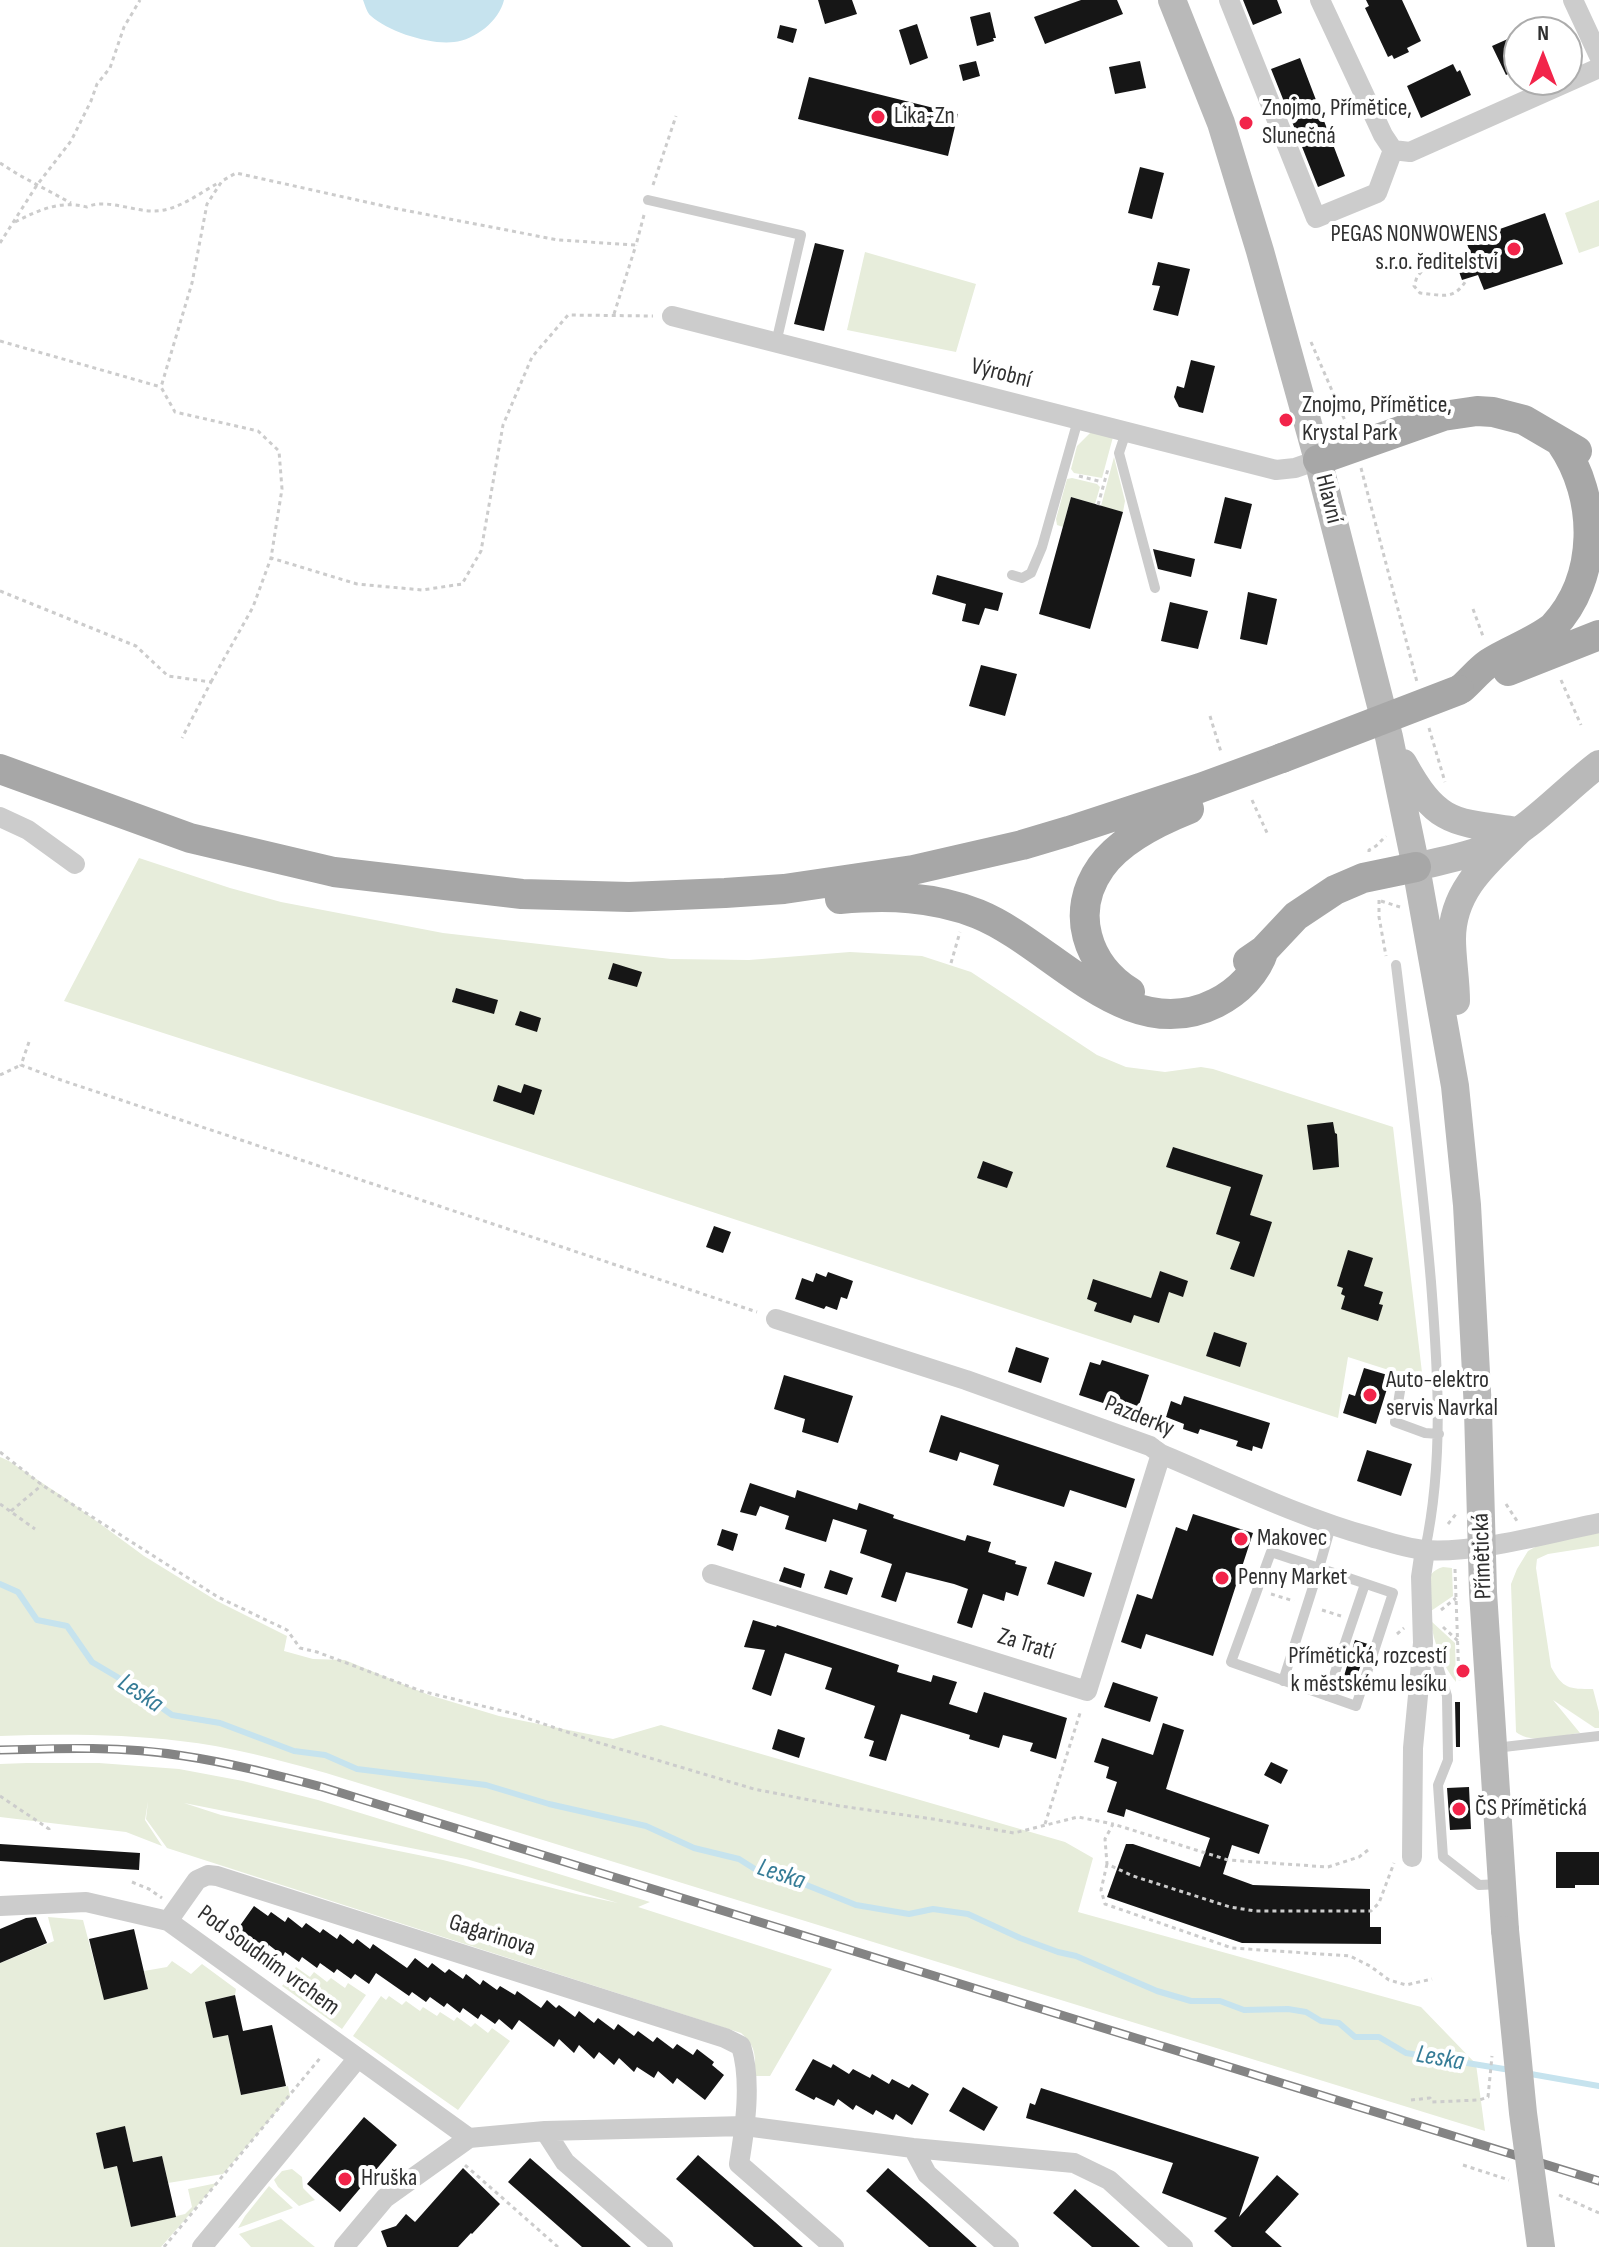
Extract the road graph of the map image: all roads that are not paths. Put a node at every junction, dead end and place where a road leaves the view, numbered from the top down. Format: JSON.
{"nodes":[{"id":1,"x":1172,"y":0,"type":"edge"},
{"id":2,"x":1229,"y":0,"type":"edge"},
{"id":3,"x":1320,"y":0,"type":"edge"},
{"id":4,"x":1573,"y":0,"type":"edge"},
{"id":5,"x":1599,"y":56,"type":"edge"},
{"id":6,"x":1599,"y":68,"type":"edge"},
{"id":7,"x":1393,"y":150,"type":"junction"},
{"id":8,"x":648,"y":200,"type":"road end"},
{"id":9,"x":672,"y":316,"type":"road end"},
{"id":10,"x":776,"y":343,"type":"junction"},
{"id":11,"x":1078,"y":420,"type":"junction"},
{"id":12,"x":1126,"y":432,"type":"junction"},
{"id":13,"x":1561,"y":443,"type":"junction"},
{"id":14,"x":1318,"y":460,"type":"junction"},
{"id":15,"x":1599,"y":465,"type":"edge"},
{"id":16,"x":1012,"y":575,"type":"dead end"},
{"id":17,"x":1155,"y":588,"type":"dead end"},
{"id":18,"x":1599,"y":635,"type":"edge"},
{"id":19,"x":1461,"y":689,"type":"junction"},
{"id":20,"x":1389,"y":737,"type":"junction"},
{"id":21,"x":1281,"y":758,"type":"junction"},
{"id":22,"x":1599,"y":764,"type":"edge"},
{"id":23,"x":0,"y":769,"type":"edge"},
{"id":24,"x":0,"y":817,"type":"edge"},
{"id":25,"x":1519,"y":831,"type":"junction"},
{"id":26,"x":75,"y":864,"type":"dead end"},
{"id":27,"x":1416,"y":867,"type":"junction"},
{"id":28,"x":629,"y":897,"type":"junction"},
{"id":29,"x":1264,"y":950,"type":"junction"},
{"id":30,"x":1396,"y":965,"type":"dead end"},
{"id":31,"x":1455,"y":1086,"type":"junction"},
{"id":32,"x":776,"y":1319,"type":"road end"},
{"id":33,"x":1401,"y":1385,"type":"dead end"},
{"id":34,"x":1439,"y":1434,"type":"junction"},
{"id":35,"x":1161,"y":1454,"type":"junction"},
{"id":36,"x":1599,"y":1523,"type":"edge"},
{"id":37,"x":1331,"y":1526,"type":"junction"},
{"id":38,"x":1482,"y":1545,"type":"junction"},
{"id":39,"x":1425,"y":1550,"type":"junction"},
{"id":40,"x":1319,"y":1568,"type":"junction"},
{"id":41,"x":712,"y":1574,"type":"dead end"},
{"id":42,"x":1365,"y":1584,"type":"junction"},
{"id":43,"x":1423,"y":1643,"type":"junction"},
{"id":44,"x":1283,"y":1681,"type":"junction"},
{"id":45,"x":1327,"y":1696,"type":"junction"},
{"id":46,"x":1599,"y":1736,"type":"edge"},
{"id":47,"x":1493,"y":1748,"type":"junction"},
{"id":48,"x":1405,"y":1856,"type":"road end"},
{"id":49,"x":1502,"y":1884,"type":"junction"},
{"id":50,"x":0,"y":1906,"type":"edge"},
{"id":51,"x":171,"y":1917,"type":"junction"},
{"id":52,"x":358,"y":2058,"type":"junction"},
{"id":53,"x":745,"y":2126,"type":"junction"},
{"id":54,"x":545,"y":2131,"type":"junction"},
{"id":55,"x":469,"y":2138,"type":"junction"},
{"id":56,"x":913,"y":2148,"type":"junction"},
{"id":57,"x":202,"y":2247,"type":"edge"},
{"id":58,"x":344,"y":2247,"type":"edge"},
{"id":59,"x":663,"y":2247,"type":"edge"},
{"id":60,"x":834,"y":2247,"type":"edge"},
{"id":61,"x":1009,"y":2247,"type":"edge"},
{"id":62,"x":1183,"y":2247,"type":"edge"},
{"id":63,"x":1541,"y":2247,"type":"edge"}],
"edges":[{"from":1,"to":14,"type":"main road","name":"Hlavní"},
{"from":2,"to":7,"type":"street"},
{"from":3,"to":7,"type":"street"},
{"from":4,"to":5,"type":"street"},
{"from":6,"to":7,"type":"street"},
{"from":8,"to":10,"type":"lane"},
{"from":9,"to":10,"type":"street","name":"Výrobní"},
{"from":10,"to":11,"type":"street","name":"Výrobní"},
{"from":11,"to":12,"type":"street","name":"Výrobní"},
{"from":11,"to":16,"type":"lane"},
{"from":12,"to":14,"type":"street","name":"Výrobní"},
{"from":12,"to":17,"type":"lane"},
{"from":13,"to":14,"type":"main road"},
{"from":13,"to":15,"type":"main road"},
{"from":13,"to":19,"type":"main road"},
{"from":14,"to":20,"type":"main road","name":"Hlavní"},
{"from":18,"to":19,"type":"main road"},
{"from":19,"to":21,"type":"main road","bridge":true},
{"from":20,"to":25,"type":"main road"},
{"from":20,"to":27,"type":"main road","name":"Hlavní"},
{"from":21,"to":28,"type":"main road"},
{"from":21,"to":29,"type":"main road"},
{"from":22,"to":25,"type":"main road"},
{"from":23,"to":28,"type":"main road"},
{"from":24,"to":26,"type":"street"},
{"from":25,"to":27,"type":"main road"},
{"from":25,"to":31,"type":"main road"},
{"from":27,"to":29,"type":"main road"},
{"from":27,"to":31,"type":"main road","name":"Přímětická"},
{"from":28,"to":29,"type":"main road"},
{"from":30,"to":34,"type":"lane"},
{"from":31,"to":38,"type":"main road","name":"Přímětická"},
{"from":32,"to":35,"type":"street","name":"Pazderky"},
{"from":33,"to":34,"type":"lane"},
{"from":34,"to":39,"type":"lane"},
{"from":35,"to":37,"type":"street","name":"Pazderky"},
{"from":35,"to":41,"type":"street","name":"Za Tratí"},
{"from":36,"to":38,"type":"street","name":"Pazderky"},
{"from":37,"to":39,"type":"street","name":"Pazderky"},
{"from":37,"to":40,"type":"lane"},
{"from":38,"to":39,"type":"street","name":"Pazderky"},
{"from":38,"to":47,"type":"main road","name":"Přímětická"},
{"from":39,"to":43,"type":"street"},
{"from":40,"to":42,"type":"lane"},
{"from":40,"to":44,"type":"lane"},
{"from":40,"to":44,"type":"lane"},
{"from":42,"to":45,"type":"lane"},
{"from":42,"to":45,"type":"lane"},
{"from":43,"to":48,"type":"street"},
{"from":43,"to":49,"type":"lane"},
{"from":44,"to":45,"type":"lane"},
{"from":46,"to":47,"type":"lane"},
{"from":47,"to":49,"type":"main road","name":"Přímětická"},
{"from":49,"to":63,"type":"main road","name":"Přímětická","bridge":true},
{"from":50,"to":51,"type":"street","name":"Pod Soudním vrchem"},
{"from":51,"to":52,"type":"street","name":"Pod Soudním vrchem"},
{"from":51,"to":53,"type":"street","name":"Gagarinova"},
{"from":52,"to":55,"type":"street","name":"Pod Soudním vrchem"},
{"from":52,"to":57,"type":"street"},
{"from":53,"to":54,"type":"street"},
{"from":53,"to":56,"type":"street"},
{"from":53,"to":60,"type":"street","name":"Gagarinova"},
{"from":54,"to":55,"type":"street"},
{"from":54,"to":59,"type":"street"},
{"from":55,"to":58,"type":"street"},
{"from":56,"to":61,"type":"street"},
{"from":56,"to":62,"type":"street"}]}
